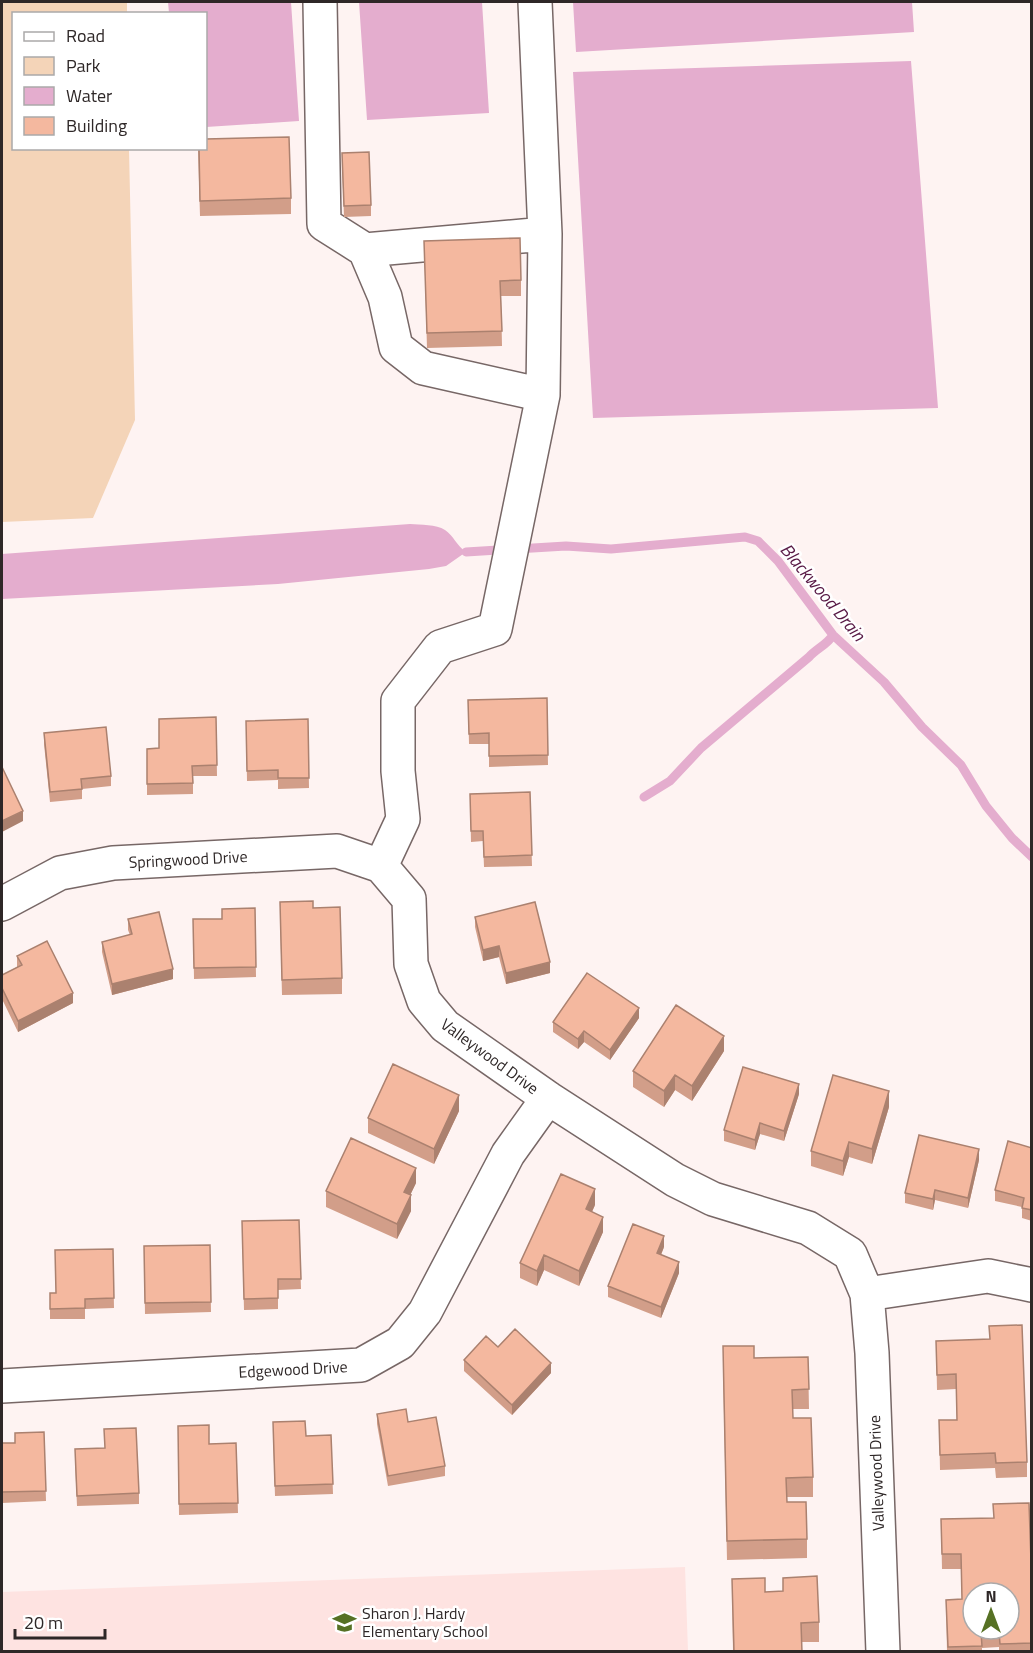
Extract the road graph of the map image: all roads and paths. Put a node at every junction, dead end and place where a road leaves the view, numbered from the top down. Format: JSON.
{"nodes":[{"id":1,"x":320,"y":2,"type":"edge"},
{"id":2,"x":535,"y":2,"type":"edge"},
{"id":3,"x":545,"y":234,"type":"junction"},
{"id":4,"x":365,"y":250,"type":"junction"},
{"id":5,"x":543,"y":395,"type":"junction"},
{"id":6,"x":381,"y":866,"type":"junction"},
{"id":7,"x":2,"y":904,"type":"edge"},
{"id":8,"x":548,"y":1098,"type":"junction"},
{"id":9,"x":1032,"y":1285,"type":"edge"},
{"id":10,"x":867,"y":1294,"type":"junction"},
{"id":11,"x":2,"y":1386,"type":"edge"},
{"id":12,"x":883,"y":1652,"type":"edge"}],
"edges":[{"from":1,"to":4,"type":"street"},
{"from":2,"to":3,"type":"street"},
{"from":3,"to":4,"type":"street"},
{"from":3,"to":5,"type":"street"},
{"from":4,"to":5,"type":"street"},
{"from":5,"to":6,"type":"street"},
{"from":6,"to":7,"type":"street","name":"Springwood Drive"},
{"from":6,"to":8,"type":"street","name":"Valleywood Drive"},
{"from":8,"to":10,"type":"street","name":"Valleywood Drive"},
{"from":8,"to":11,"type":"street","name":"Edgewood Drive"},
{"from":9,"to":10,"type":"street"},
{"from":10,"to":12,"type":"street","name":"Valleywood Drive"}]}
